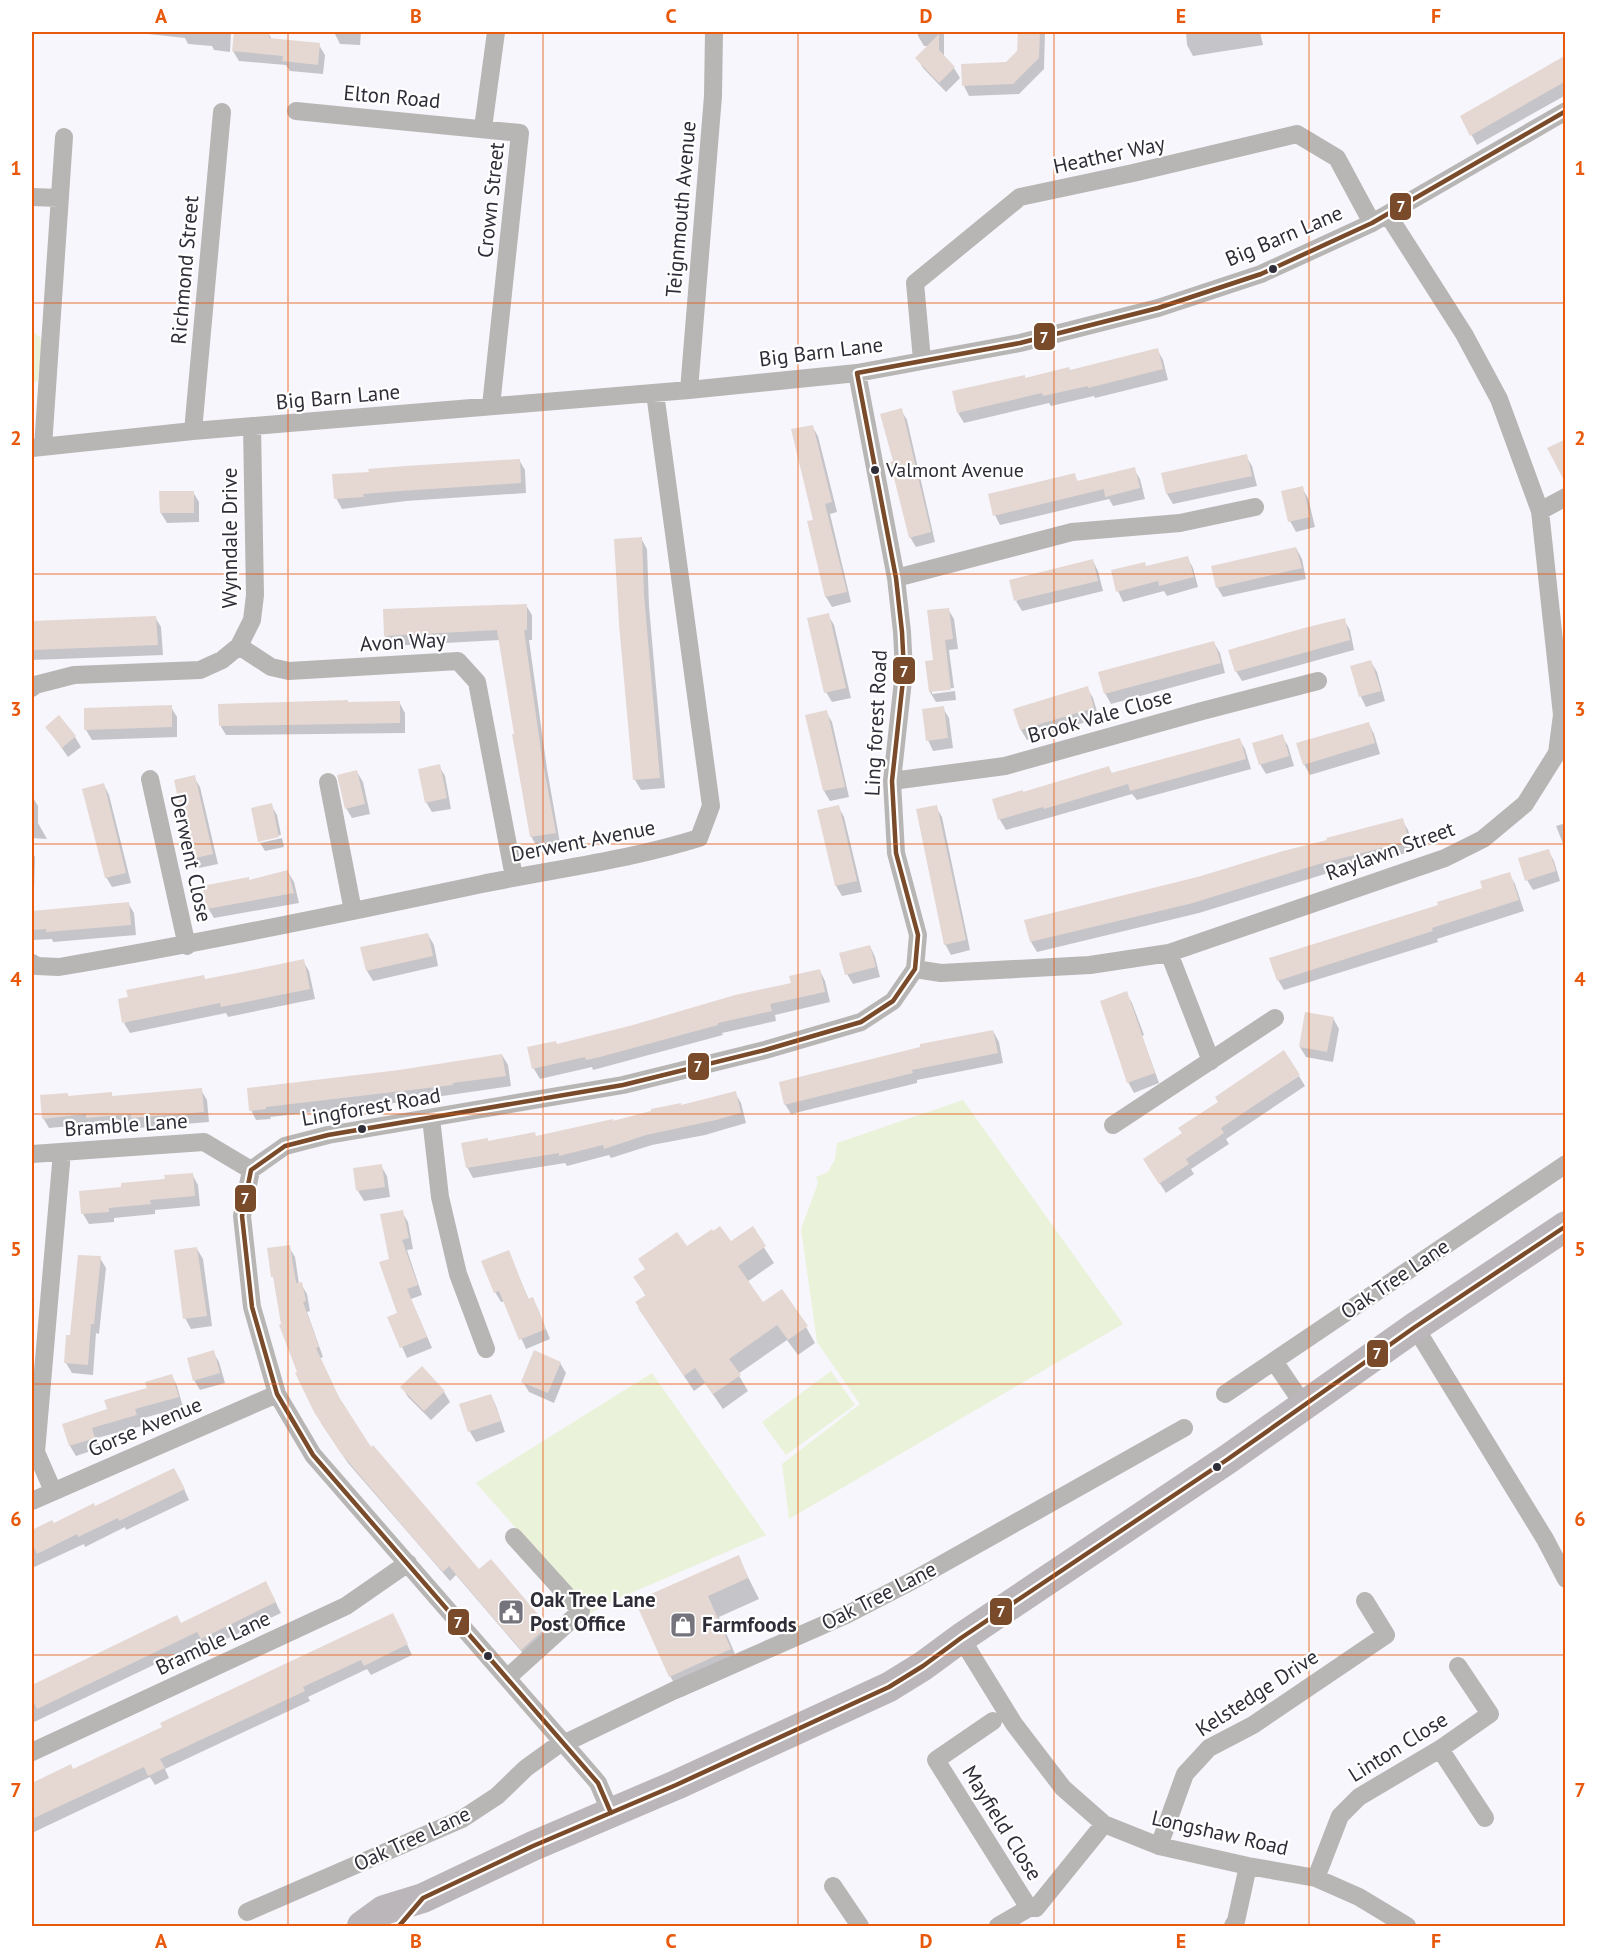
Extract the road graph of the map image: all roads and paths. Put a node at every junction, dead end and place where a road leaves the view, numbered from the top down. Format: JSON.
{"nodes":[{"id":1,"x":496,"y":32,"type":"edge"},
{"id":2,"x":714,"y":32,"type":"edge"},
{"id":3,"x":297,"y":111,"type":"dead end"},
{"id":4,"x":1566,"y":111,"type":"edge"},
{"id":5,"x":222,"y":112,"type":"dead end"},
{"id":6,"x":483,"y":128,"type":"junction"},
{"id":7,"x":64,"y":138,"type":"dead end"},
{"id":8,"x":32,"y":197,"type":"edge"},
{"id":9,"x":59,"y":198,"type":"junction"},
{"id":10,"x":1388,"y":215,"type":"junction"},
{"id":11,"x":1372,"y":224,"type":"junction"},
{"id":12,"x":922,"y":360,"type":"junction"},
{"id":13,"x":857,"y":373,"type":"junction"},
{"id":14,"x":688,"y":390,"type":"junction"},
{"id":15,"x":655,"y":393,"type":"junction"},
{"id":16,"x":491,"y":406,"type":"junction"},
{"id":17,"x":252,"y":426,"type":"junction"},
{"id":18,"x":193,"y":431,"type":"junction"},
{"id":19,"x":37,"y":448,"type":"edge"},
{"id":20,"x":1566,"y":497,"type":"edge"},
{"id":21,"x":1255,"y":507,"type":"dead end"},
{"id":22,"x":1540,"y":511,"type":"junction"},
{"id":23,"x":896,"y":578,"type":"junction"},
{"id":24,"x":239,"y":646,"type":"junction"},
{"id":25,"x":1317,"y":681,"type":"dead end"},
{"id":26,"x":32,"y":688,"type":"edge"},
{"id":27,"x":1564,"y":715,"type":"edge"},
{"id":28,"x":150,"y":779,"type":"dead end"},
{"id":29,"x":892,"y":781,"type":"junction"},
{"id":30,"x":328,"y":782,"type":"dead end"},
{"id":31,"x":514,"y":877,"type":"junction"},
{"id":32,"x":353,"y":911,"type":"junction"},
{"id":33,"x":187,"y":946,"type":"junction"},
{"id":34,"x":1169,"y":953,"type":"junction"},
{"id":35,"x":32,"y":963,"type":"edge"},
{"id":36,"x":915,"y":969,"type":"junction"},
{"id":37,"x":1275,"y":1018,"type":"dead end"},
{"id":38,"x":1210,"y":1061,"type":"junction"},
{"id":39,"x":431,"y":1118,"type":"junction"},
{"id":40,"x":1113,"y":1125,"type":"dead end"},
{"id":41,"x":62,"y":1152,"type":"junction"},
{"id":42,"x":32,"y":1154,"type":"edge"},
{"id":43,"x":1566,"y":1164,"type":"edge"},
{"id":44,"x":251,"y":1170,"type":"junction"},
{"id":45,"x":1566,"y":1226,"type":"edge"},
{"id":46,"x":1414,"y":1327,"type":"junction"},
{"id":47,"x":486,"y":1349,"type":"dead end"},
{"id":48,"x":1274,"y":1361,"type":"junction"},
{"id":49,"x":277,"y":1394,"type":"junction"},
{"id":50,"x":1225,"y":1394,"type":"dead end"},
{"id":51,"x":1303,"y":1404,"type":"junction"},
{"id":52,"x":1184,"y":1428,"type":"dead end"},
{"id":53,"x":53,"y":1491,"type":"junction"},
{"id":54,"x":32,"y":1501,"type":"edge"},
{"id":55,"x":514,"y":1537,"type":"dead end"},
{"id":56,"x":408,"y":1563,"type":"junction"},
{"id":57,"x":1566,"y":1579,"type":"edge"},
{"id":58,"x":1365,"y":1600,"type":"dead end"},
{"id":59,"x":961,"y":1638,"type":"junction"},
{"id":60,"x":1458,"y":1666,"type":"dead end"},
{"id":61,"x":507,"y":1678,"type":"junction"},
{"id":62,"x":993,"y":1721,"type":"dead end"},
{"id":63,"x":563,"y":1743,"type":"junction"},
{"id":64,"x":1440,"y":1749,"type":"junction"},
{"id":65,"x":32,"y":1752,"type":"edge"},
{"id":66,"x":611,"y":1813,"type":"junction"},
{"id":67,"x":1485,"y":1818,"type":"dead end"},
{"id":68,"x":1104,"y":1824,"type":"junction"},
{"id":69,"x":1160,"y":1846,"type":"junction"},
{"id":70,"x":1248,"y":1866,"type":"junction"},
{"id":71,"x":1316,"y":1878,"type":"junction"},
{"id":72,"x":833,"y":1886,"type":"dead end"},
{"id":73,"x":423,"y":1898,"type":"junction"},
{"id":74,"x":1029,"y":1908,"type":"junction"},
{"id":75,"x":247,"y":1912,"type":"dead end"},
{"id":76,"x":362,"y":1926,"type":"edge"},
{"id":77,"x":399,"y":1926,"type":"edge"},
{"id":78,"x":860,"y":1926,"type":"edge"},
{"id":79,"x":998,"y":1926,"type":"edge"},
{"id":80,"x":1233,"y":1926,"type":"edge"},
{"id":81,"x":1407,"y":1926,"type":"edge"}],
"edges":[{"from":1,"to":6,"type":"street","name":"Crown Street"},
{"from":2,"to":14,"type":"street","name":"Teignmouth Avenue"},
{"from":3,"to":6,"type":"street","name":"Elton Road"},
{"from":4,"to":10,"type":"street","name":"Big Barn Lane"},
{"from":5,"to":18,"type":"street","name":"Richmond Street"},
{"from":6,"to":16,"type":"street","name":"Crown Street"},
{"from":7,"to":9,"type":"street"},
{"from":8,"to":9,"type":"street"},
{"from":9,"to":19,"type":"street"},
{"from":10,"to":11,"type":"street","name":"Big Barn Lane"},
{"from":10,"to":22,"type":"street","name":"Raylawn Street"},
{"from":11,"to":12,"type":"street","name":"Big Barn Lane"},
{"from":11,"to":12,"type":"street","name":"Heather Way"},
{"from":12,"to":13,"type":"street","name":"Big Barn Lane"},
{"from":13,"to":14,"type":"street","name":"Big Barn Lane"},
{"from":13,"to":23,"type":"street","name":"Ling forest Road"},
{"from":14,"to":15,"type":"street","name":"Big Barn Lane"},
{"from":15,"to":16,"type":"street","name":"Big Barn Lane"},
{"from":15,"to":31,"type":"street","name":"Derwent Avenue"},
{"from":16,"to":17,"type":"street","name":"Big Barn Lane"},
{"from":17,"to":18,"type":"street","name":"Big Barn Lane"},
{"from":17,"to":24,"type":"street","name":"Wynndale Drive"},
{"from":18,"to":19,"type":"street","name":"Big Barn Lane"},
{"from":20,"to":22,"type":"street"},
{"from":21,"to":23,"type":"street"},
{"from":22,"to":27,"type":"street","name":"Raylawn Street"},
{"from":23,"to":29,"type":"street","name":"Ling forest Road"},
{"from":24,"to":26,"type":"street","name":"Wynndale Drive"},
{"from":24,"to":31,"type":"street","name":"Avon Way"},
{"from":25,"to":29,"type":"street","name":"Brook Vale Close"},
{"from":27,"to":34,"type":"street","name":"Raylawn Street"},
{"from":28,"to":33,"type":"street","name":"Derwent Close"},
{"from":29,"to":36,"type":"street","name":"Ling forest Road"},
{"from":30,"to":32,"type":"street"},
{"from":31,"to":32,"type":"street","name":"Derwent Avenue"},
{"from":32,"to":33,"type":"street","name":"Derwent Avenue"},
{"from":33,"to":35,"type":"street","name":"Derwent Avenue"},
{"from":34,"to":36,"type":"street","name":"Raylawn Street"},
{"from":34,"to":38,"type":"street"},
{"from":36,"to":39,"type":"street","name":"Lingforest Road"},
{"from":37,"to":38,"type":"street"},
{"from":38,"to":40,"type":"street"},
{"from":39,"to":44,"type":"street","name":"Lingforest Road"},
{"from":39,"to":47,"type":"street"},
{"from":41,"to":42,"type":"street","name":"Bramble Lane"},
{"from":41,"to":44,"type":"street","name":"Bramble Lane"},
{"from":41,"to":53,"type":"street"},
{"from":43,"to":48,"type":"street","name":"Oak Tree Lane"},
{"from":44,"to":49,"type":"street"},
{"from":45,"to":46,"type":"main road"},
{"from":46,"to":51,"type":"main road"},
{"from":46,"to":57,"type":"street"},
{"from":48,"to":50,"type":"street","name":"Oak Tree Lane"},
{"from":48,"to":51,"type":"street"},
{"from":49,"to":53,"type":"street","name":"Gorse Avenue"},
{"from":49,"to":56,"type":"street"},
{"from":51,"to":59,"type":"main road"},
{"from":52,"to":63,"type":"street","name":"Oak Tree Lane"},
{"from":53,"to":54,"type":"street","name":"Gorse Avenue"},
{"from":55,"to":61,"type":"street"},
{"from":56,"to":61,"type":"street"},
{"from":56,"to":65,"type":"street","name":"Bramble Lane"},
{"from":58,"to":69,"type":"street","name":"Kelstedge Drive"},
{"from":59,"to":66,"type":"main road"},
{"from":59,"to":68,"type":"street","name":"Longshaw Road"},
{"from":60,"to":64,"type":"street","name":"Linton Close"},
{"from":61,"to":63,"type":"street"},
{"from":62,"to":74,"type":"street","name":"Mayfield Close"},
{"from":63,"to":66,"type":"street"},
{"from":63,"to":75,"type":"street","name":"Oak Tree Lane"},
{"from":64,"to":67,"type":"street"},
{"from":64,"to":71,"type":"street","name":"Linton Close"},
{"from":66,"to":73,"type":"main road"},
{"from":68,"to":69,"type":"street","name":"Longshaw Road"},
{"from":68,"to":74,"type":"street"},
{"from":69,"to":70,"type":"street","name":"Longshaw Road"},
{"from":70,"to":71,"type":"street","name":"Longshaw Road"},
{"from":70,"to":80,"type":"street"},
{"from":71,"to":81,"type":"street","name":"Longshaw Road"},
{"from":72,"to":78,"type":"street"},
{"from":73,"to":76,"type":"main road"},
{"from":73,"to":77,"type":"main road"},
{"from":74,"to":79,"type":"street"}]}
